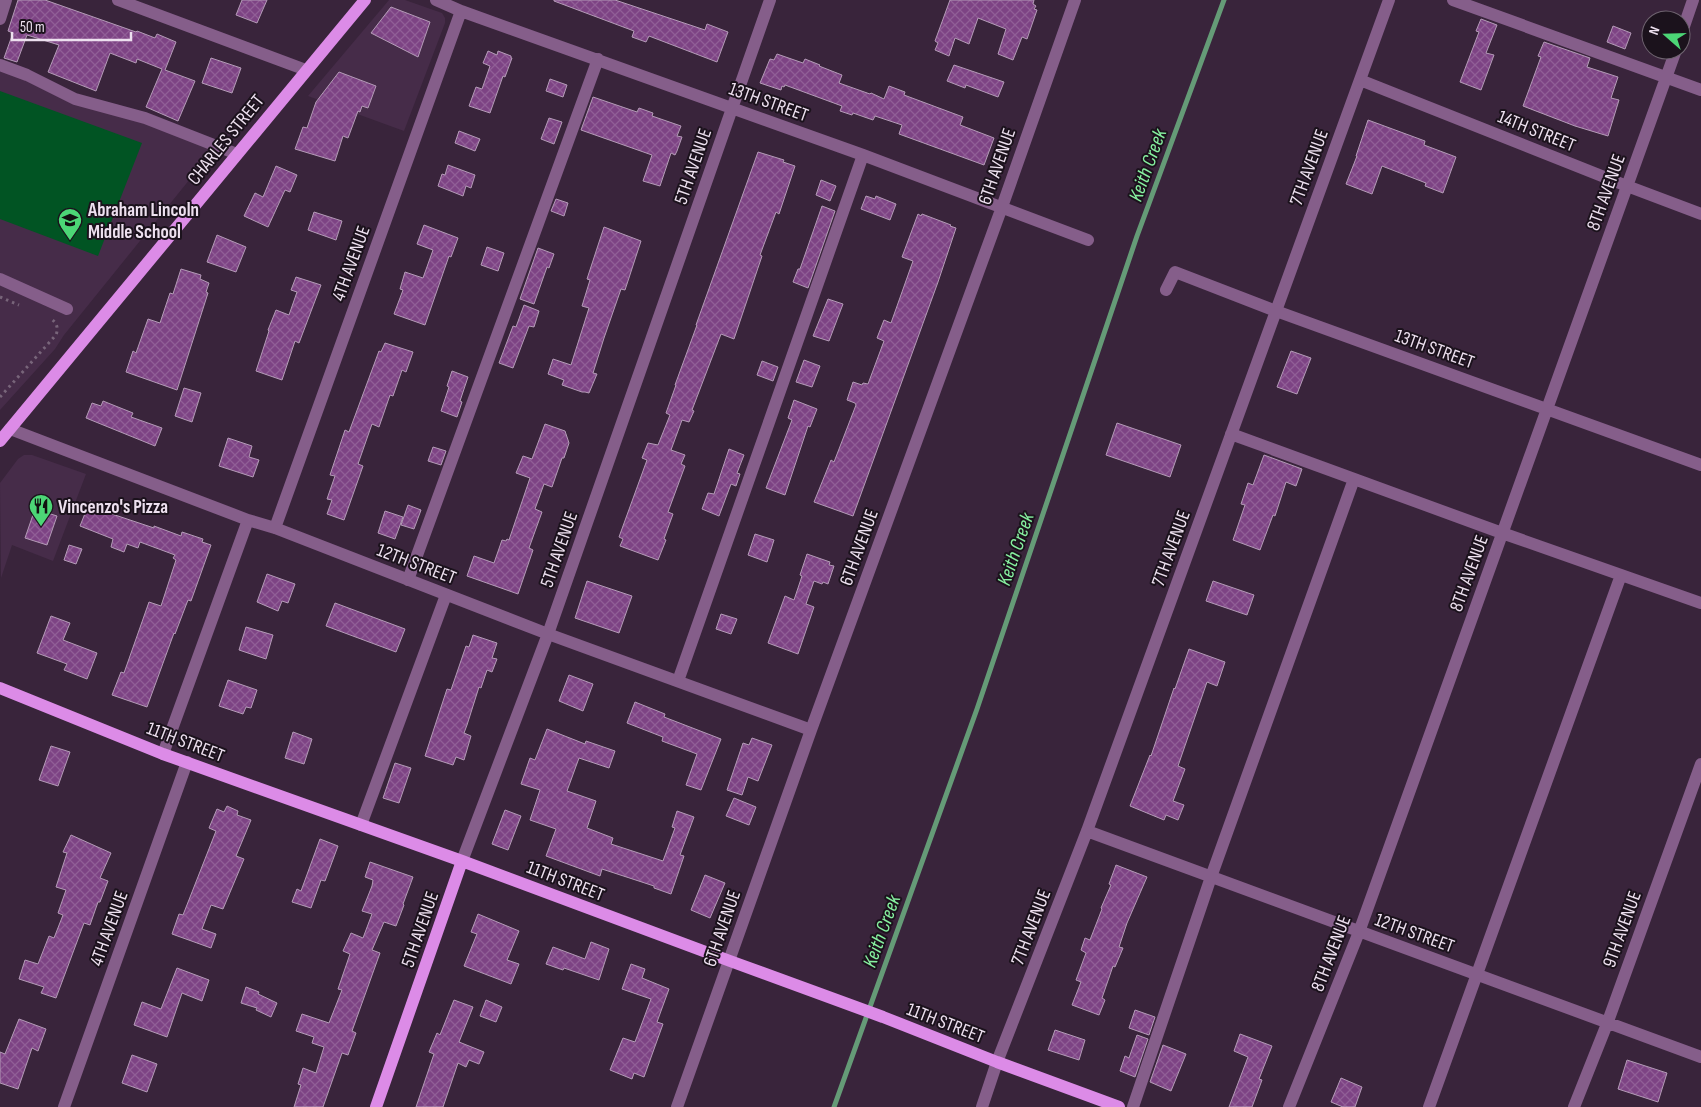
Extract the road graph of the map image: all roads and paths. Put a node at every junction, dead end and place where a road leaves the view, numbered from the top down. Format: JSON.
{"nodes":[{"id":1,"x":6,"y":0,"type":"edge"},
{"id":2,"x":118,"y":0,"type":"edge"},
{"id":3,"x":365,"y":0,"type":"edge"},
{"id":4,"x":436,"y":0,"type":"edge"},
{"id":5,"x":770,"y":0,"type":"edge"},
{"id":6,"x":1075,"y":0,"type":"edge"},
{"id":7,"x":1389,"y":0,"type":"edge"},
{"id":8,"x":1453,"y":0,"type":"edge"},
{"id":9,"x":461,"y":11,"type":"junction"},
{"id":10,"x":0,"y":18,"type":"edge"},
{"id":11,"x":598,"y":59,"type":"junction"},
{"id":12,"x":1672,"y":60,"type":"edge"},
{"id":13,"x":0,"y":65,"type":"edge"},
{"id":14,"x":306,"y":70,"type":"junction"},
{"id":15,"x":1666,"y":77,"type":"junction"},
{"id":16,"x":1360,"y":80,"type":"junction"},
{"id":17,"x":1701,"y":90,"type":"edge"},
{"id":18,"x":732,"y":108,"type":"junction"},
{"id":19,"x":237,"y":154,"type":"junction"},
{"id":20,"x":863,"y":155,"type":"junction"},
{"id":21,"x":1627,"y":186,"type":"junction"},
{"id":22,"x":1002,"y":206,"type":"junction"},
{"id":23,"x":1701,"y":214,"type":"edge"},
{"id":24,"x":1088,"y":240,"type":"dead end"},
{"id":25,"x":0,"y":280,"type":"edge"},
{"id":26,"x":1166,"y":290,"type":"dead end"},
{"id":27,"x":0,"y":297,"type":"edge"},
{"id":28,"x":25,"y":307,"type":"dead end"},
{"id":29,"x":67,"y":309,"type":"dead end"},
{"id":30,"x":1276,"y":311,"type":"junction"},
{"id":31,"x":42,"y":314,"type":"dead end"},
{"id":32,"x":0,"y":397,"type":"edge"},
{"id":33,"x":1547,"y":409,"type":"junction"},
{"id":34,"x":10,"y":429,"type":"junction"},
{"id":35,"x":1231,"y":434,"type":"junction"},
{"id":36,"x":0,"y":441,"type":"edge"},
{"id":37,"x":1701,"y":465,"type":"edge"},
{"id":38,"x":1354,"y":479,"type":"junction"},
{"id":39,"x":248,"y":520,"type":"junction"},
{"id":40,"x":275,"y":528,"type":"junction"},
{"id":41,"x":1502,"y":533,"type":"junction"},
{"id":42,"x":1621,"y":575,"type":"junction"},
{"id":43,"x":408,"y":580,"type":"junction"},
{"id":44,"x":446,"y":595,"type":"junction"},
{"id":45,"x":1701,"y":604,"type":"edge"},
{"id":46,"x":548,"y":634,"type":"junction"},
{"id":47,"x":678,"y":681,"type":"junction"},
{"id":48,"x":0,"y":688,"type":"edge"},
{"id":49,"x":811,"y":730,"type":"junction"},
{"id":50,"x":163,"y":754,"type":"junction"},
{"id":51,"x":187,"y":762,"type":"junction"},
{"id":52,"x":1701,"y":764,"type":"edge"},
{"id":53,"x":360,"y":824,"type":"junction"},
{"id":54,"x":1087,"y":831,"type":"junction"},
{"id":55,"x":462,"y":861,"type":"junction"},
{"id":56,"x":1211,"y":877,"type":"junction"},
{"id":57,"x":1359,"y":932,"type":"junction"},
{"id":58,"x":730,"y":962,"type":"junction"},
{"id":59,"x":1477,"y":975,"type":"junction"},
{"id":60,"x":1607,"y":1024,"type":"junction"},
{"id":61,"x":1701,"y":1057,"type":"edge"},
{"id":62,"x":997,"y":1062,"type":"junction"},
{"id":63,"x":64,"y":1107,"type":"edge"},
{"id":64,"x":376,"y":1107,"type":"edge"},
{"id":65,"x":677,"y":1107,"type":"edge"},
{"id":66,"x":982,"y":1107,"type":"edge"},
{"id":67,"x":1119,"y":1107,"type":"edge"},
{"id":68,"x":1133,"y":1107,"type":"edge"},
{"id":69,"x":1289,"y":1107,"type":"edge"},
{"id":70,"x":1429,"y":1107,"type":"edge"},
{"id":71,"x":1574,"y":1107,"type":"edge"}],
"edges":[{"from":1,"to":10,"type":"street"},
{"from":2,"to":14,"type":"street"},
{"from":3,"to":14,"type":"main road","name":"CHARLES STREET"},
{"from":4,"to":9,"type":"street","name":"13TH STREET"},
{"from":5,"to":18,"type":"street","name":"5TH AVENUE"},
{"from":6,"to":22,"type":"street","name":"6TH AVENUE"},
{"from":7,"to":16,"type":"street","name":"7TH AVENUE"},
{"from":8,"to":15,"type":"street"},
{"from":9,"to":11,"type":"street","name":"13TH STREET"},
{"from":9,"to":40,"type":"street","name":"4TH AVENUE"},
{"from":11,"to":18,"type":"street","name":"13TH STREET"},
{"from":11,"to":43,"type":"street"},
{"from":12,"to":15,"type":"street","name":"8TH AVENUE"},
{"from":13,"to":19,"type":"street"},
{"from":14,"to":19,"type":"main road","name":"CHARLES STREET"},
{"from":15,"to":17,"type":"street"},
{"from":15,"to":21,"type":"street","name":"8TH AVENUE"},
{"from":16,"to":21,"type":"street","name":"14TH STREET"},
{"from":16,"to":30,"type":"street","name":"7TH AVENUE"},
{"from":18,"to":20,"type":"street","name":"13TH STREET"},
{"from":18,"to":46,"type":"street","name":"5TH AVENUE"},
{"from":19,"to":34,"type":"main road","name":"CHARLES STREET"},
{"from":20,"to":22,"type":"street","name":"13TH STREET"},
{"from":20,"to":47,"type":"street"},
{"from":21,"to":23,"type":"street","name":"14TH STREET"},
{"from":21,"to":33,"type":"street","name":"8TH AVENUE"},
{"from":22,"to":24,"type":"street","name":"13TH STREET"},
{"from":22,"to":49,"type":"street","name":"6TH AVENUE"},
{"from":25,"to":29,"type":"street"},
{"from":26,"to":30,"type":"street","name":"13TH STREET"},
{"from":27,"to":28,"type":"path"},
{"from":30,"to":33,"type":"street","name":"13TH STREET"},
{"from":30,"to":35,"type":"street","name":"7TH AVENUE"},
{"from":31,"to":32,"type":"path"},
{"from":33,"to":37,"type":"street","name":"13TH STREET"},
{"from":33,"to":41,"type":"street","name":"8TH AVENUE"},
{"from":34,"to":36,"type":"main road","name":"CHARLES STREET"},
{"from":34,"to":39,"type":"street","name":"12TH STREET"},
{"from":35,"to":38,"type":"street"},
{"from":35,"to":54,"type":"street","name":"7TH AVENUE"},
{"from":38,"to":41,"type":"street"},
{"from":38,"to":56,"type":"street"},
{"from":39,"to":40,"type":"street","name":"12TH STREET"},
{"from":39,"to":50,"type":"street"},
{"from":40,"to":43,"type":"street","name":"12TH STREET"},
{"from":41,"to":42,"type":"street"},
{"from":41,"to":57,"type":"street","name":"8TH AVENUE"},
{"from":42,"to":45,"type":"street"},
{"from":42,"to":59,"type":"street"},
{"from":43,"to":44,"type":"street","name":"12TH STREET"},
{"from":44,"to":46,"type":"street","name":"12TH STREET"},
{"from":44,"to":53,"type":"street"},
{"from":46,"to":47,"type":"street","name":"12TH STREET"},
{"from":46,"to":55,"type":"street","name":"5TH AVENUE"},
{"from":47,"to":49,"type":"street","name":"12TH STREET"},
{"from":48,"to":50,"type":"main road","name":"11TH STREET"},
{"from":49,"to":58,"type":"street","name":"6TH AVENUE"},
{"from":50,"to":51,"type":"main road","name":"11TH STREET"},
{"from":51,"to":53,"type":"main road","name":"11TH STREET"},
{"from":51,"to":63,"type":"street","name":"4TH AVENUE"},
{"from":52,"to":60,"type":"street","name":"9TH AVENUE"},
{"from":53,"to":55,"type":"main road","name":"11TH STREET"},
{"from":54,"to":56,"type":"street","name":"12TH STREET"},
{"from":54,"to":62,"type":"street","name":"7TH AVENUE"},
{"from":55,"to":58,"type":"main road","name":"11TH STREET"},
{"from":55,"to":64,"type":"main road","name":"5TH AVENUE"},
{"from":56,"to":57,"type":"street","name":"12TH STREET"},
{"from":56,"to":68,"type":"street"},
{"from":57,"to":59,"type":"street","name":"12TH STREET"},
{"from":57,"to":69,"type":"street","name":"8TH AVENUE"},
{"from":58,"to":62,"type":"main road","name":"11TH STREET"},
{"from":58,"to":65,"type":"street","name":"6TH AVENUE"},
{"from":59,"to":60,"type":"street","name":"12TH STREET"},
{"from":59,"to":70,"type":"street"},
{"from":60,"to":61,"type":"street","name":"12TH STREET"},
{"from":60,"to":71,"type":"street","name":"9TH AVENUE"},
{"from":62,"to":66,"type":"street","name":"7TH AVENUE"},
{"from":62,"to":67,"type":"main road","name":"11TH STREET"}]}
